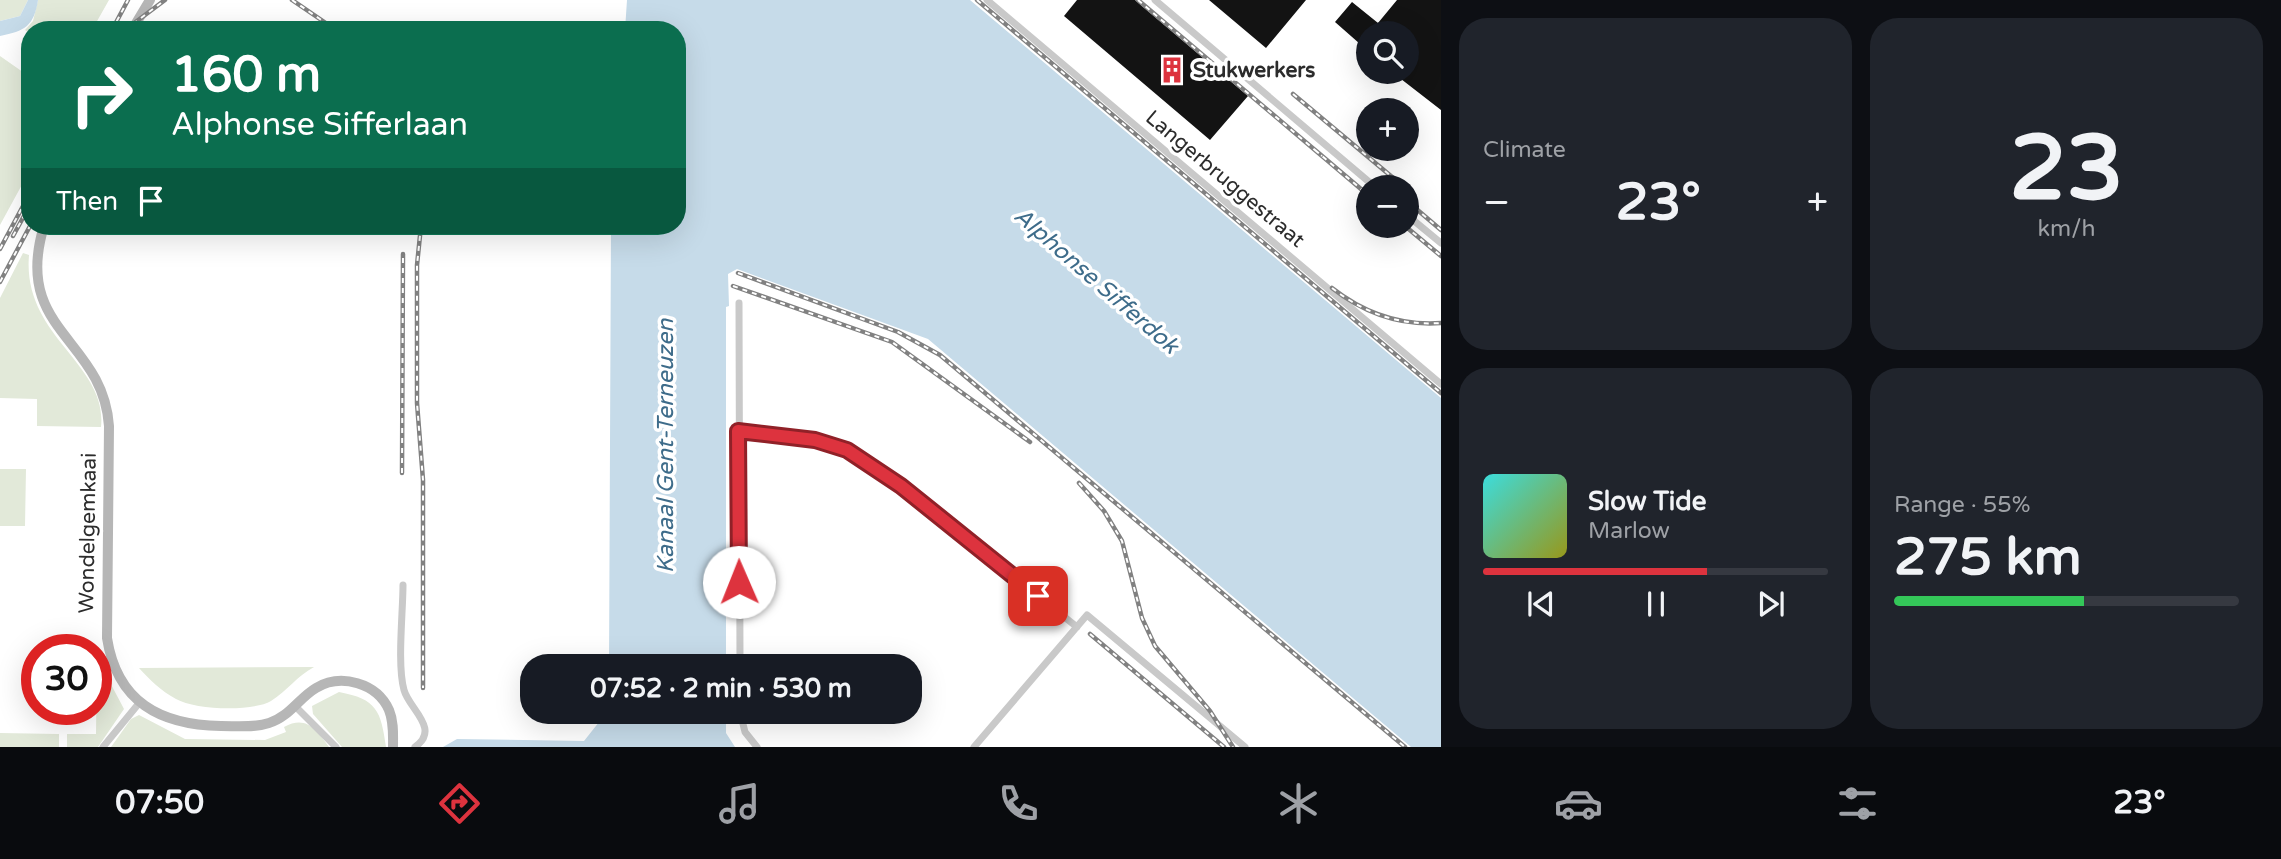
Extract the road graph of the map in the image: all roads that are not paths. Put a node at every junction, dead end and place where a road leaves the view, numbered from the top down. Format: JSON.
{"nodes":[{"id":1,"x":150,"y":0,"type":"edge"},
{"id":2,"x":987,"y":0,"type":"edge"},
{"id":3,"x":1155,"y":0,"type":"edge"},
{"id":4,"x":137,"y":21,"type":"edge"},
{"id":5,"x":1361,"y":175,"type":"edge"},
{"id":6,"x":1419,"y":225,"type":"edge"},
{"id":7,"x":42,"y":235,"type":"edge"},
{"id":8,"x":1441,"y":243,"type":"edge"},
{"id":9,"x":739,"y":303,"type":"dead end"},
{"id":10,"x":1441,"y":384,"type":"edge"},
{"id":11,"x":738,"y":431,"type":"junction"},
{"id":12,"x":403,"y":585,"type":"dead end"},
{"id":13,"x":1077,"y":627,"type":"junction"},
{"id":14,"x":740,"y":654,"type":"edge"},
{"id":15,"x":140,"y":702,"type":"junction"},
{"id":16,"x":295,"y":706,"type":"junction"},
{"id":17,"x":743,"y":724,"type":"edge"},
{"id":18,"x":393,"y":745,"type":"edge"},
{"id":19,"x":103,"y":747,"type":"edge"},
{"id":20,"x":337,"y":747,"type":"edge"},
{"id":21,"x":415,"y":747,"type":"edge"},
{"id":22,"x":757,"y":747,"type":"edge"},
{"id":23,"x":974,"y":747,"type":"edge"},
{"id":24,"x":1245,"y":747,"type":"edge"}],
"edges":[{"from":1,"to":4,"type":"main road"},
{"from":2,"to":10,"type":"street","name":"Langerbruggestraat"},
{"from":3,"to":5,"type":"street"},
{"from":6,"to":8,"type":"street"},
{"from":7,"to":15,"type":"main road","name":"Wondelgemkaai"},
{"from":9,"to":11,"type":"street"},
{"from":11,"to":13,"type":"street"},
{"from":11,"to":14,"type":"street"},
{"from":12,"to":21,"type":"street"},
{"from":13,"to":23,"type":"street"},
{"from":13,"to":24,"type":"street"},
{"from":15,"to":16,"type":"main road","name":"Wondelgemkaai"},
{"from":15,"to":19,"type":"street"},
{"from":16,"to":18,"type":"main road","name":"Wondelgemkaai"},
{"from":16,"to":20,"type":"street"},
{"from":17,"to":22,"type":"street"}]}
